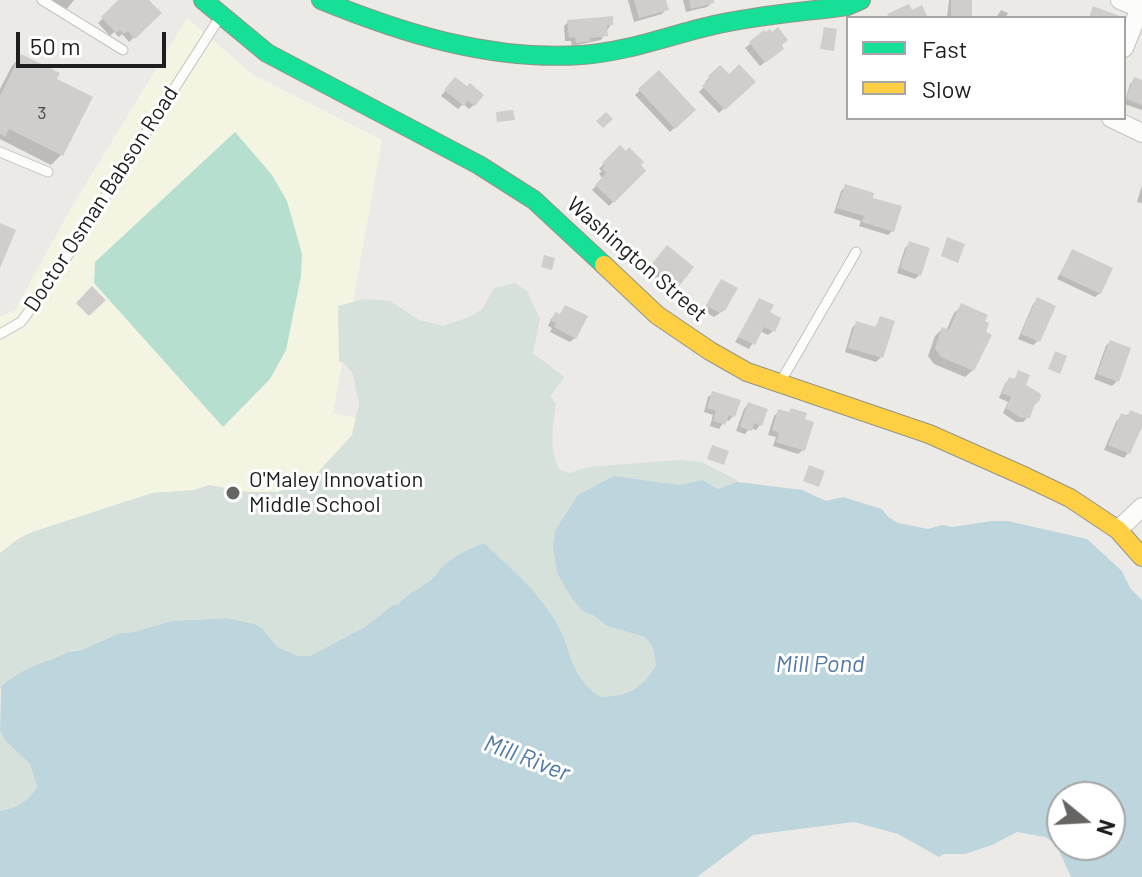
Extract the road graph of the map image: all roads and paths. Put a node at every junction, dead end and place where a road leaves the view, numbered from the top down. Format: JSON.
{"nodes":[{"id":1,"x":42,"y":0,"type":"edge"},
{"id":2,"x":203,"y":0,"type":"edge"},
{"id":3,"x":321,"y":0,"type":"edge"},
{"id":4,"x":861,"y":0,"type":"edge"},
{"id":5,"x":1120,"y":0,"type":"edge"},
{"id":6,"x":1141,"y":8,"type":"edge"},
{"id":7,"x":221,"y":17,"type":"junction"},
{"id":8,"x":1126,"y":43,"type":"edge"},
{"id":9,"x":123,"y":50,"type":"dead end"},
{"id":10,"x":1115,"y":120,"type":"edge"},
{"id":11,"x":1142,"y":133,"type":"edge"},
{"id":12,"x":0,"y":152,"type":"edge"},
{"id":13,"x":48,"y":172,"type":"dead end"},
{"id":14,"x":856,"y":252,"type":"dead end"},
{"id":15,"x":0,"y":334,"type":"edge"},
{"id":16,"x":779,"y":384,"type":"junction"},
{"id":17,"x":1142,"y":507,"type":"edge"},
{"id":18,"x":1118,"y":530,"type":"junction"},
{"id":19,"x":1142,"y":557,"type":"edge"}],
"edges":[{"from":1,"to":9,"type":"lane"},
{"from":2,"to":7,"type":"main road","name":"Washington Street"},
{"from":3,"to":4,"type":"main road"},
{"from":5,"to":6,"type":"street"},
{"from":6,"to":8,"type":"street"},
{"from":7,"to":15,"type":"lane","name":"Doctor Osman Babson Road"},
{"from":7,"to":16,"type":"main road","name":"Washington Street"},
{"from":10,"to":11,"type":"street"},
{"from":12,"to":13,"type":"lane"},
{"from":14,"to":16,"type":"lane"},
{"from":16,"to":18,"type":"main road","name":"Washington Street"},
{"from":17,"to":18,"type":"street"},
{"from":18,"to":19,"type":"main road","name":"Washington Street"}]}
